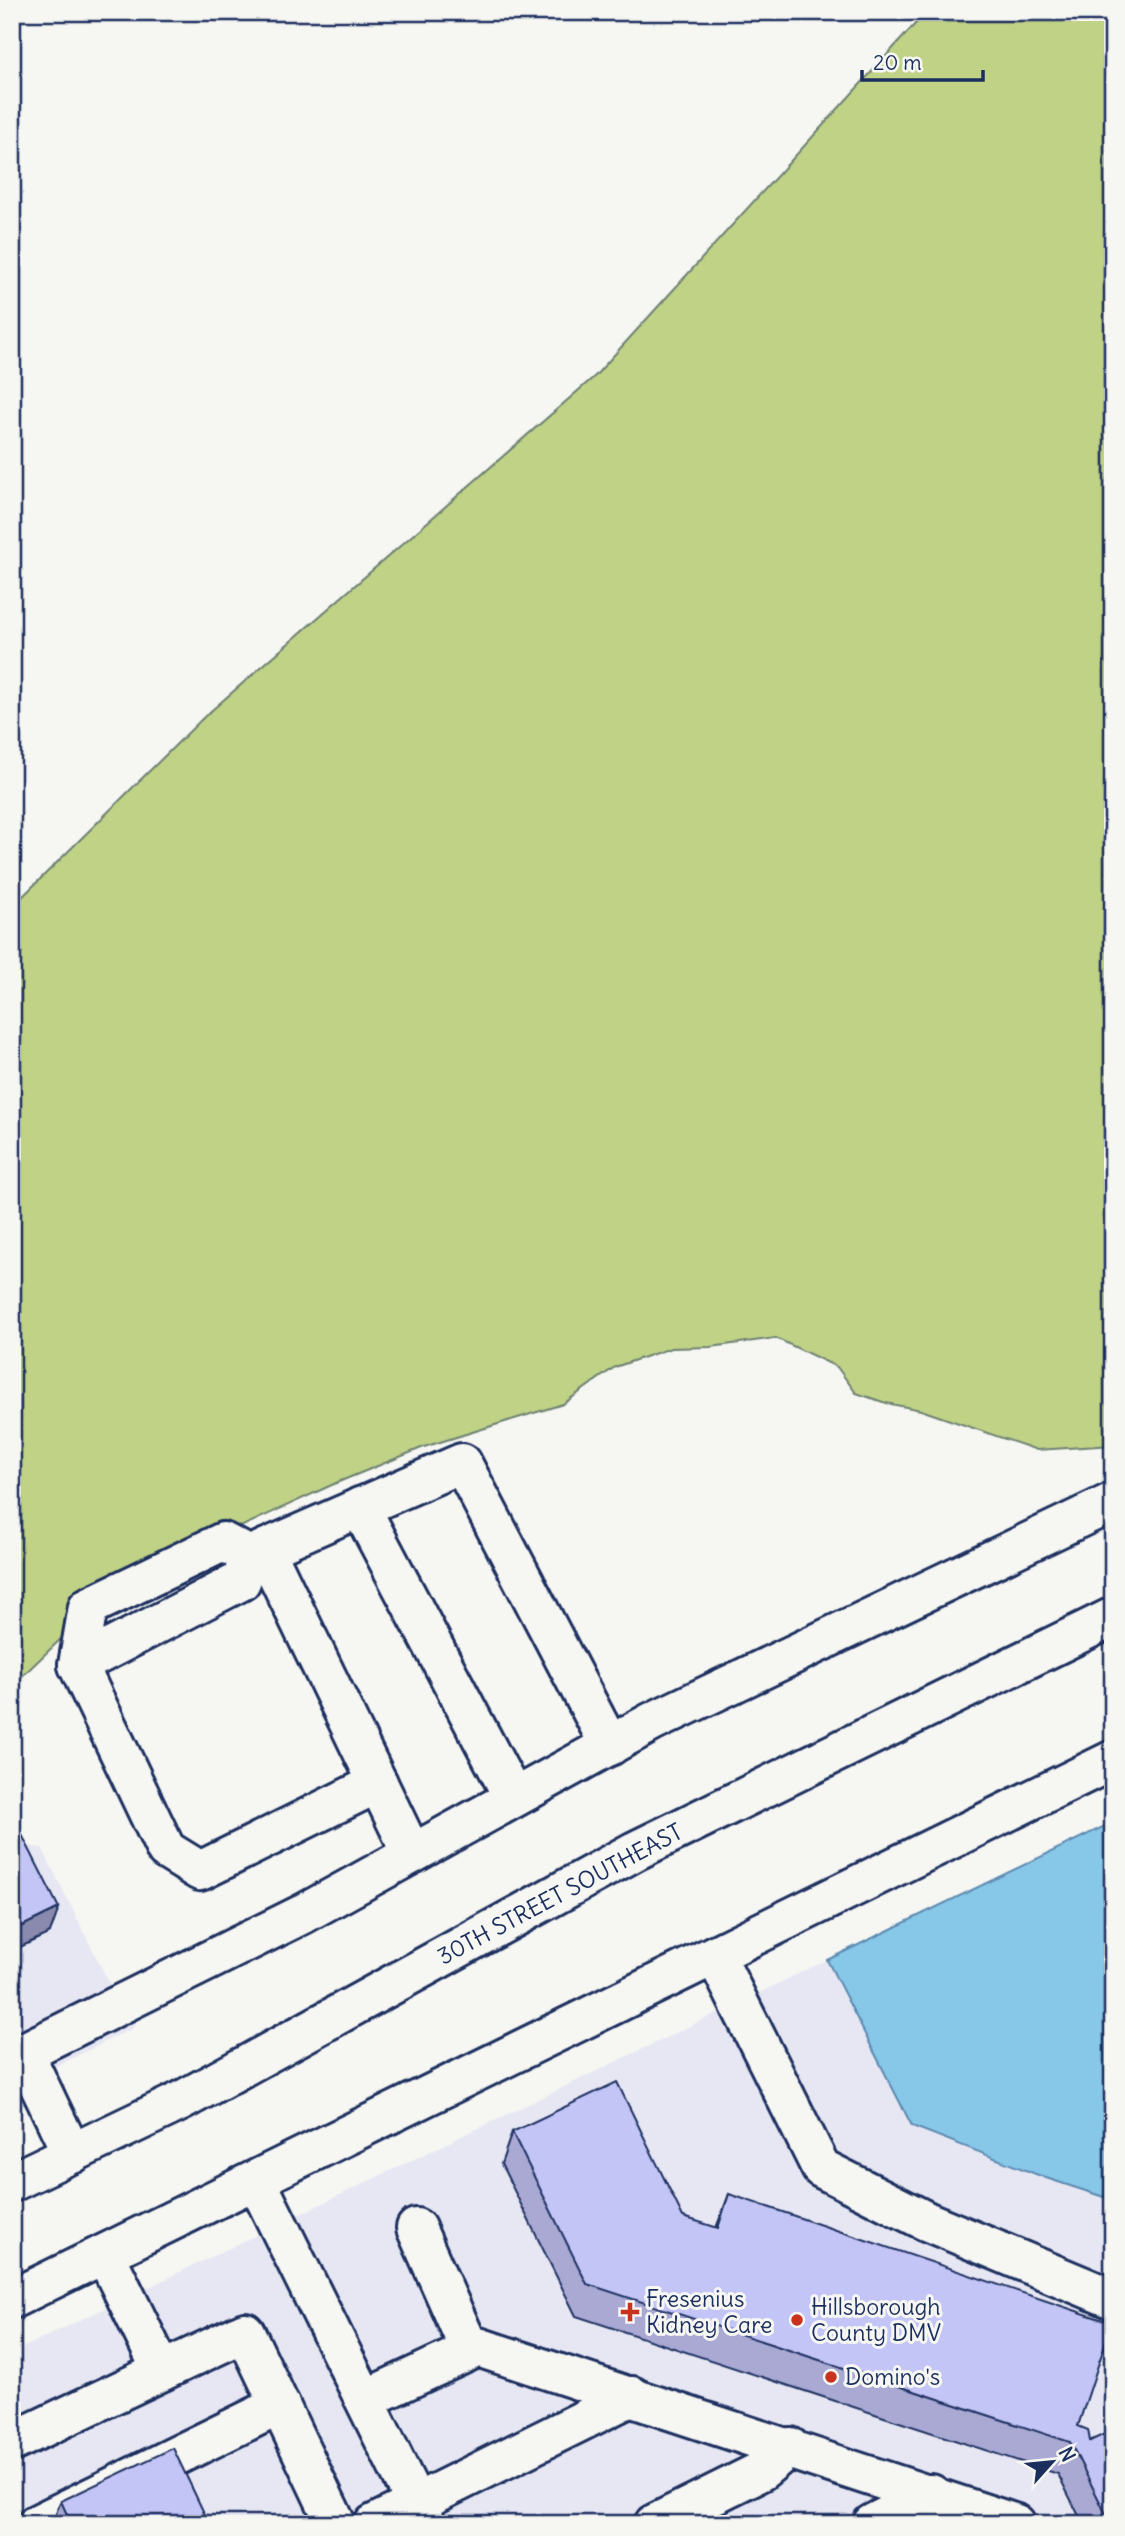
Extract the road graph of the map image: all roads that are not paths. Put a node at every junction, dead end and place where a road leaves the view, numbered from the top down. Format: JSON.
{"nodes":[{"id":1,"x":1113,"y":1502,"type":"edge"},
{"id":2,"x":360,"y":1507,"type":"junction"},
{"id":3,"x":258,"y":1553,"type":"junction"},
{"id":4,"x":1113,"y":1617,"type":"edge"},
{"id":5,"x":610,"y":1746,"type":"junction"},
{"id":6,"x":1113,"y":1760,"type":"edge"},
{"id":7,"x":378,"y":1783,"type":"junction"},
{"id":8,"x":513,"y":1797,"type":"junction"},
{"id":9,"x":412,"y":1854,"type":"junction"},
{"id":10,"x":715,"y":1955,"type":"junction"},
{"id":11,"x":18,"y":2055,"type":"edge"},
{"id":12,"x":72,"y":2154,"type":"junction"},
{"id":13,"x":256,"y":2180,"type":"junction"},
{"id":14,"x":12,"y":2182,"type":"edge"},
{"id":15,"x":416,"y":2228,"type":"dead end"},
{"id":16,"x":105,"y":2254,"type":"junction"},
{"id":17,"x":12,"y":2299,"type":"edge"},
{"id":18,"x":1113,"y":2299,"type":"edge"},
{"id":19,"x":470,"y":2350,"type":"junction"},
{"id":20,"x":162,"y":2371,"type":"junction"},
{"id":21,"x":632,"y":2396,"type":"junction"},
{"id":22,"x":366,"y":2399,"type":"junction"},
{"id":23,"x":280,"y":2405,"type":"junction"},
{"id":24,"x":12,"y":2442,"type":"edge"},
{"id":25,"x":790,"y":2447,"type":"junction"},
{"id":26,"x":931,"y":2494,"type":"junction"},
{"id":27,"x":421,"y":2514,"type":"edge"},
{"id":28,"x":37,"y":2524,"type":"edge"},
{"id":29,"x":336,"y":2524,"type":"edge"},
{"id":30,"x":374,"y":2524,"type":"edge"},
{"id":31,"x":654,"y":2524,"type":"edge"},
{"id":32,"x":872,"y":2524,"type":"edge"},
{"id":33,"x":1016,"y":2524,"type":"edge"}],
"edges":[{"from":1,"to":5,"type":"street"},
{"from":2,"to":3,"type":"street"},
{"from":2,"to":5,"type":"street"},
{"from":2,"to":8,"type":"street"},
{"from":3,"to":7,"type":"street"},
{"from":3,"to":7,"type":"street"},
{"from":4,"to":12,"type":"street","name":"30TH STREET SOUTHEAST"},
{"from":5,"to":8,"type":"street"},
{"from":6,"to":10,"type":"street"},
{"from":7,"to":9,"type":"street"},
{"from":8,"to":9,"type":"street"},
{"from":9,"to":11,"type":"street"},
{"from":10,"to":13,"type":"street"},
{"from":10,"to":18,"type":"street"},
{"from":11,"to":12,"type":"street"},
{"from":12,"to":14,"type":"street","name":"30TH STREET SOUTHEAST"},
{"from":13,"to":16,"type":"street"},
{"from":13,"to":22,"type":"street"},
{"from":15,"to":19,"type":"street"},
{"from":16,"to":17,"type":"street"},
{"from":16,"to":20,"type":"street"},
{"from":19,"to":21,"type":"street"},
{"from":19,"to":22,"type":"street"},
{"from":20,"to":23,"type":"street"},
{"from":20,"to":24,"type":"street"},
{"from":21,"to":25,"type":"street"},
{"from":21,"to":27,"type":"street"},
{"from":22,"to":27,"type":"street"},
{"from":23,"to":28,"type":"street"},
{"from":23,"to":29,"type":"street"},
{"from":25,"to":26,"type":"street"},
{"from":25,"to":31,"type":"street"},
{"from":26,"to":32,"type":"street"},
{"from":26,"to":33,"type":"street"},
{"from":27,"to":30,"type":"street"}]}
